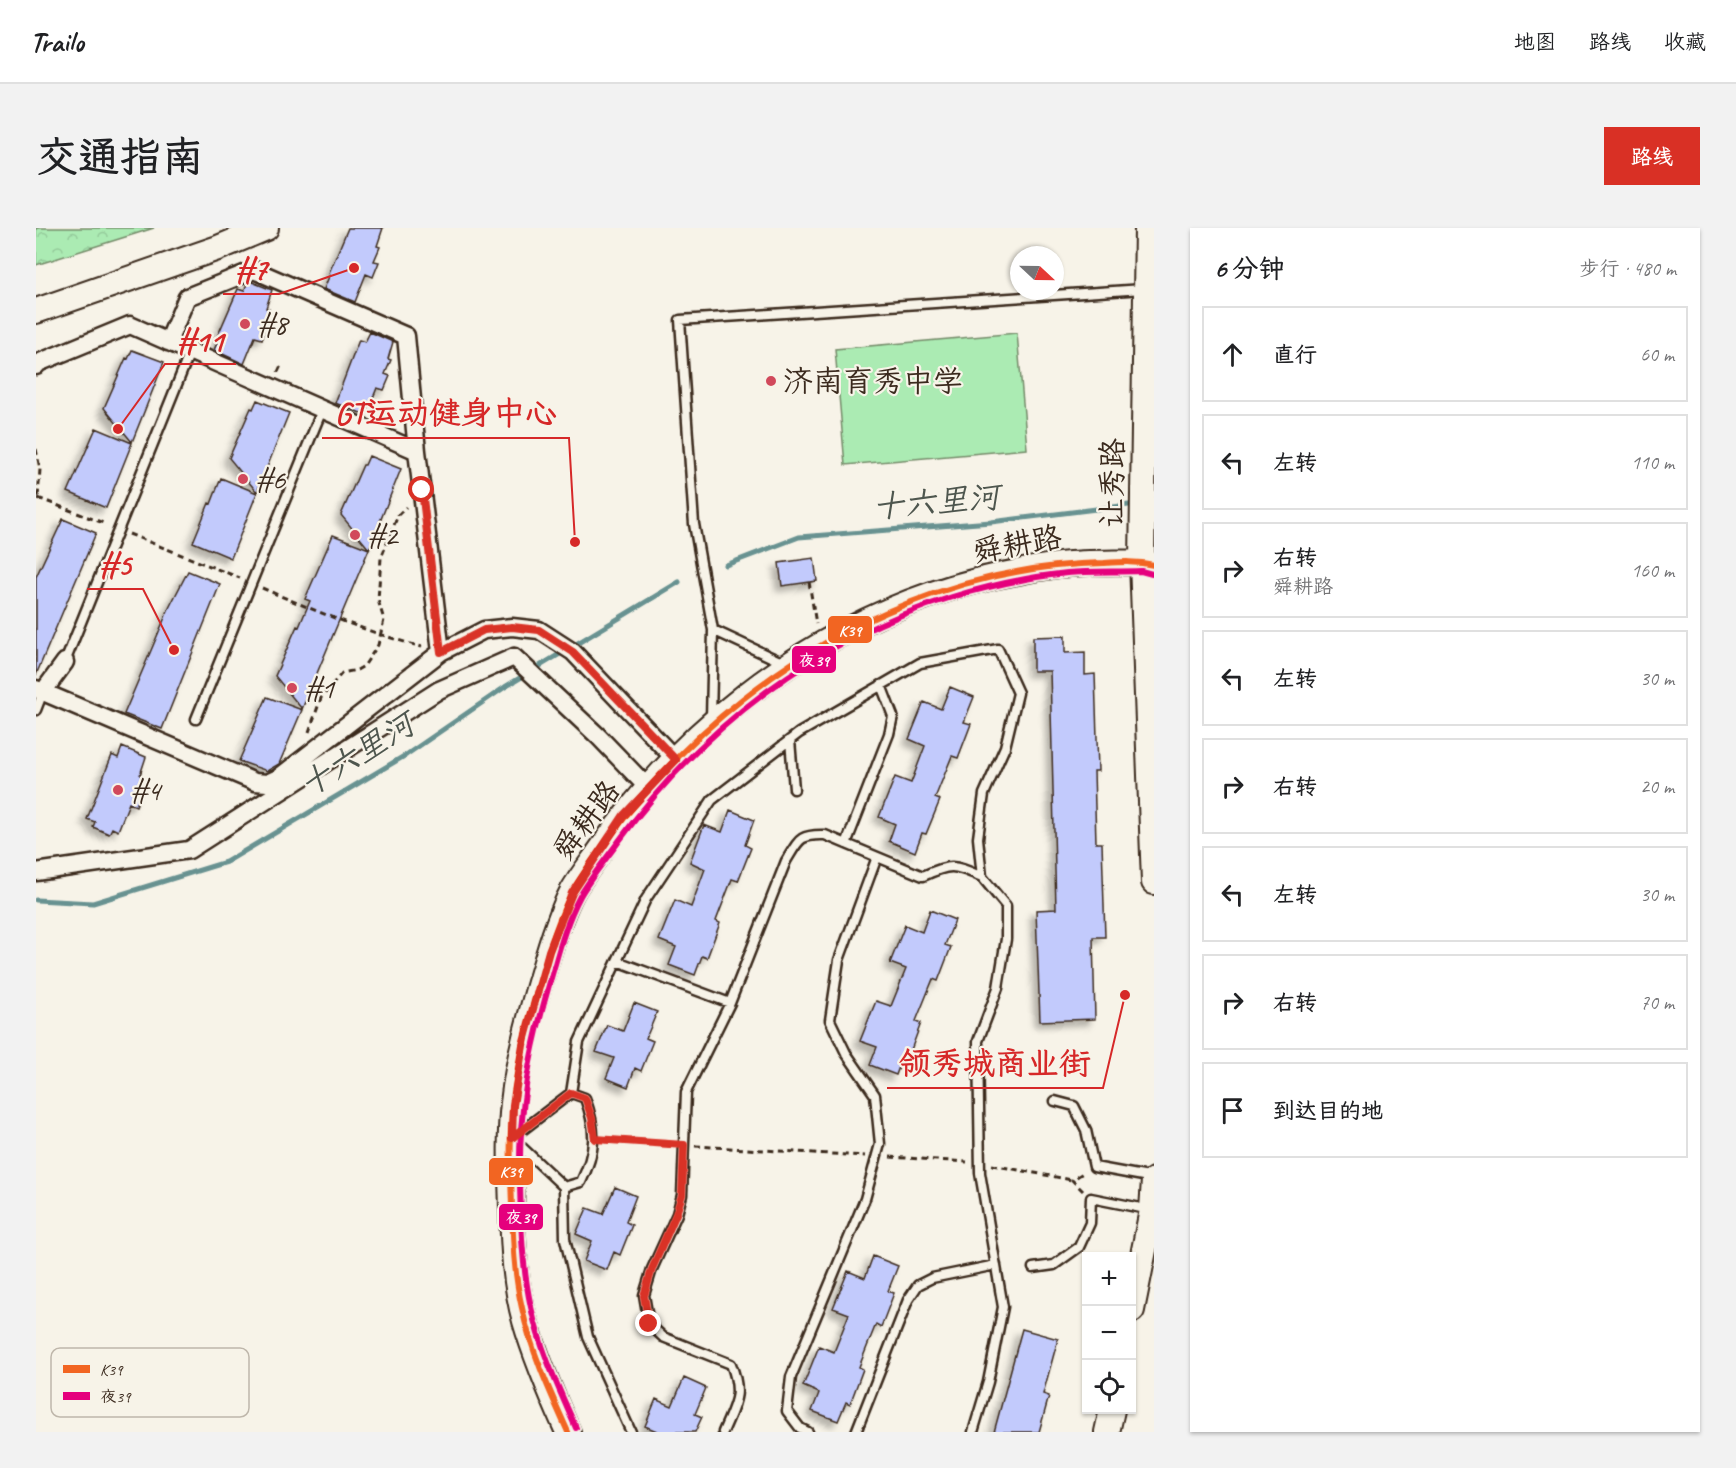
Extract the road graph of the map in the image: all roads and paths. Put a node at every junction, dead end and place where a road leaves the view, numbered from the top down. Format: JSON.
{"nodes":[{"id":1,"x":266,"y":228,"type":"edge"},
{"id":2,"x":1147,"y":228,"type":"edge"},
{"id":3,"x":1146,"y":289,"type":"junction"},
{"id":4,"x":36,"y":311,"type":"edge"},
{"id":5,"x":168,"y":342,"type":"junction"},
{"id":6,"x":190,"y":352,"type":"junction"},
{"id":7,"x":36,"y":366,"type":"edge"},
{"id":8,"x":322,"y":410,"type":"junction"},
{"id":9,"x":36,"y":449,"type":"edge"},
{"id":10,"x":417,"y":451,"type":"junction"},
{"id":11,"x":422,"y":490,"type":"junction"},
{"id":12,"x":37,"y":499,"type":"edge"},
{"id":13,"x":119,"y":529,"type":"junction"},
{"id":14,"x":164,"y":547,"type":"dead end"},
{"id":15,"x":1148,"y":564,"type":"edge"},
{"id":16,"x":808,"y":582,"type":"dead end"},
{"id":17,"x":357,"y":627,"type":"dead end"},
{"id":18,"x":713,"y":630,"type":"junction"},
{"id":19,"x":381,"y":636,"type":"junction"},
{"id":20,"x":819,"y":646,"type":"junction"},
{"id":21,"x":441,"y":652,"type":"junction"},
{"id":22,"x":65,"y":662,"type":"joint"},
{"id":23,"x":788,"y":665,"type":"junction"},
{"id":24,"x":882,"y":685,"type":"junction"},
{"id":25,"x":40,"y":691,"type":"edge"},
{"id":26,"x":36,"y":710,"type":"edge"},
{"id":27,"x":196,"y":719,"type":"dead end"},
{"id":28,"x":711,"y":726,"type":"junction"},
{"id":29,"x":306,"y":738,"type":"dead end"},
{"id":30,"x":790,"y":740,"type":"junction"},
{"id":31,"x":676,"y":760,"type":"junction"},
{"id":32,"x":649,"y":789,"type":"junction"},
{"id":33,"x":794,"y":789,"type":"dead end"},
{"id":34,"x":846,"y":843,"type":"junction"},
{"id":35,"x":877,"y":857,"type":"junction"},
{"id":36,"x":36,"y":872,"type":"edge"},
{"id":37,"x":982,"y":877,"type":"junction"},
{"id":38,"x":1154,"y":882,"type":"edge"},
{"id":39,"x":617,"y":961,"type":"junction"},
{"id":40,"x":730,"y":1003,"type":"junction"},
{"id":41,"x":571,"y":1093,"type":"junction"},
{"id":42,"x":1055,"y":1101,"type":"dead end"},
{"id":43,"x":512,"y":1138,"type":"junction"},
{"id":44,"x":595,"y":1139,"type":"junction"},
{"id":45,"x":684,"y":1145,"type":"junction"},
{"id":46,"x":876,"y":1157,"type":"junction"},
{"id":47,"x":980,"y":1163,"type":"junction"},
{"id":48,"x":1094,"y":1167,"type":"junction"},
{"id":49,"x":1154,"y":1179,"type":"edge"},
{"id":50,"x":1072,"y":1180,"type":"junction"},
{"id":51,"x":564,"y":1187,"type":"junction"},
{"id":52,"x":1091,"y":1198,"type":"junction"},
{"id":53,"x":1152,"y":1210,"type":"junction"},
{"id":54,"x":996,"y":1265,"type":"junction"},
{"id":55,"x":1033,"y":1268,"type":"dead end"},
{"id":56,"x":1132,"y":1306,"type":"edge"},
{"id":57,"x":1111,"y":1414,"type":"edge"},
{"id":58,"x":568,"y":1432,"type":"edge"},
{"id":59,"x":631,"y":1432,"type":"edge"},
{"id":60,"x":723,"y":1432,"type":"edge"},
{"id":61,"x":808,"y":1432,"type":"edge"},
{"id":62,"x":856,"y":1432,"type":"edge"},
{"id":63,"x":973,"y":1432,"type":"edge"},
{"id":64,"x":1107,"y":1432,"type":"edge"}],
"edges":[{"from":1,"to":4,"type":"street"},
{"from":2,"to":3,"type":"street","name":"让秀路"},
{"from":3,"to":15,"type":"street","name":"让秀路"},
{"from":3,"to":18,"type":"lane"},
{"from":5,"to":6,"type":"street"},
{"from":5,"to":7,"type":"street"},
{"from":5,"to":10,"type":"street"},
{"from":6,"to":8,"type":"street"},
{"from":6,"to":13,"type":"lane"},
{"from":8,"to":10,"type":"street"},
{"from":8,"to":27,"type":"lane"},
{"from":9,"to":12,"type":"path"},
{"from":10,"to":11,"type":"street"},
{"from":11,"to":19,"type":"path"},
{"from":11,"to":21,"type":"street"},
{"from":12,"to":13,"type":"path"},
{"from":13,"to":14,"type":"path"},
{"from":13,"to":22,"type":"lane"},
{"from":15,"to":20,"type":"street","name":"舜耕路"},
{"from":15,"to":38,"type":"street","name":"让秀路"},
{"from":16,"to":20,"type":"path"},
{"from":17,"to":19,"type":"path"},
{"from":18,"to":23,"type":"lane"},
{"from":18,"to":28,"type":"lane"},
{"from":19,"to":21,"type":"path"},
{"from":19,"to":29,"type":"path"},
{"from":20,"to":23,"type":"street","name":"舜耕路"},
{"from":21,"to":25,"type":"street"},
{"from":21,"to":31,"type":"street"},
{"from":22,"to":25,"type":"street"},
{"from":23,"to":28,"type":"street","name":"舜耕路"},
{"from":24,"to":30,"type":"lane"},
{"from":24,"to":34,"type":"lane"},
{"from":24,"to":37,"type":"lane"},
{"from":25,"to":26,"type":"lane"},
{"from":28,"to":31,"type":"street","name":"舜耕路"},
{"from":30,"to":33,"type":"lane"},
{"from":30,"to":39,"type":"lane"},
{"from":31,"to":32,"type":"street","name":"舜耕路"},
{"from":32,"to":36,"type":"street"},
{"from":32,"to":43,"type":"street","name":"舜耕路"},
{"from":34,"to":35,"type":"lane"},
{"from":34,"to":40,"type":"lane"},
{"from":35,"to":37,"type":"lane"},
{"from":35,"to":46,"type":"lane"},
{"from":37,"to":47,"type":"lane"},
{"from":39,"to":40,"type":"lane"},
{"from":39,"to":41,"type":"lane"},
{"from":40,"to":45,"type":"lane"},
{"from":41,"to":43,"type":"lane"},
{"from":41,"to":44,"type":"lane"},
{"from":42,"to":48,"type":"lane"},
{"from":43,"to":51,"type":"lane"},
{"from":43,"to":58,"type":"street","name":"舜耕路"},
{"from":44,"to":45,"type":"path"},
{"from":44,"to":51,"type":"lane"},
{"from":45,"to":46,"type":"path"},
{"from":45,"to":60,"type":"lane"},
{"from":46,"to":47,"type":"path"},
{"from":46,"to":61,"type":"lane"},
{"from":47,"to":50,"type":"path"},
{"from":47,"to":54,"type":"lane"},
{"from":48,"to":49,"type":"lane"},
{"from":48,"to":50,"type":"path"},
{"from":49,"to":53,"type":"street"},
{"from":50,"to":52,"type":"path"},
{"from":51,"to":59,"type":"lane"},
{"from":52,"to":53,"type":"lane"},
{"from":52,"to":55,"type":"lane"},
{"from":53,"to":56,"type":"street"},
{"from":54,"to":62,"type":"lane"},
{"from":54,"to":63,"type":"lane"},
{"from":57,"to":64,"type":"street"}]}
